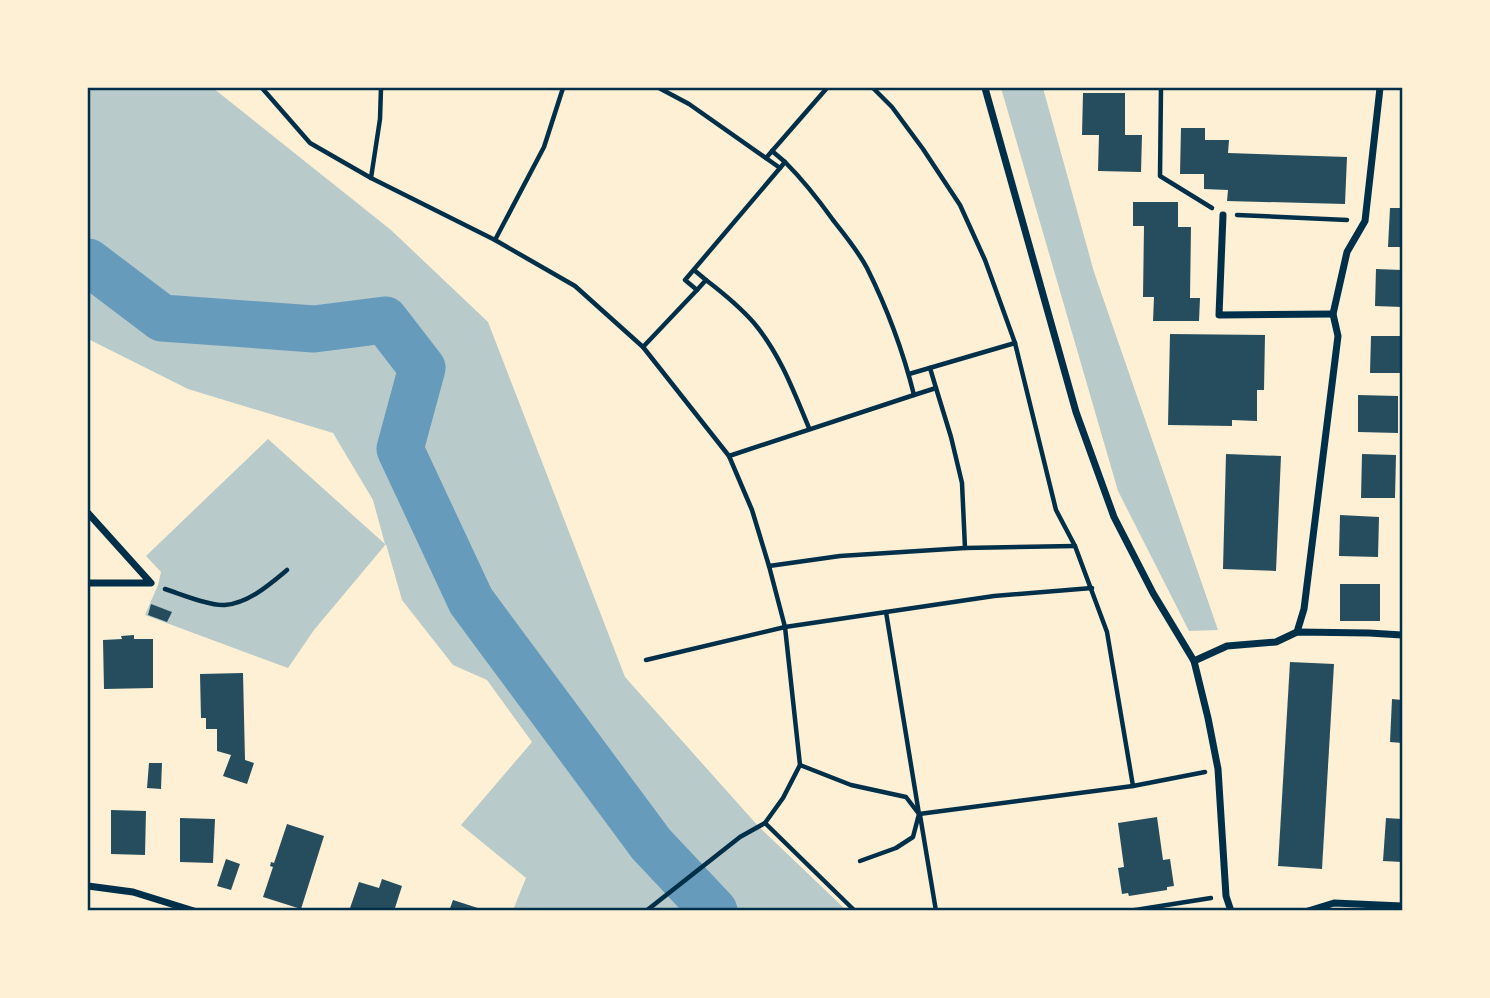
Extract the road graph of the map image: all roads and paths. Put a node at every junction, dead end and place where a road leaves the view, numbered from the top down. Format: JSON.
{"nodes":[{"id":1,"x":262,"y":88,"type":"edge"},
{"id":2,"x":380,"y":88,"type":"edge"},
{"id":3,"x":563,"y":88,"type":"edge"},
{"id":4,"x":659,"y":88,"type":"edge"},
{"id":5,"x":827,"y":88,"type":"edge"},
{"id":6,"x":873,"y":88,"type":"edge"},
{"id":7,"x":985,"y":88,"type":"edge"},
{"id":8,"x":1161,"y":88,"type":"edge"},
{"id":9,"x":1380,"y":88,"type":"edge"},
{"id":10,"x":772,"y":151,"type":"junction"},
{"id":11,"x":766,"y":158,"type":"junction"},
{"id":12,"x":785,"y":162,"type":"junction"},
{"id":13,"x":780,"y":168,"type":"junction"},
{"id":14,"x":371,"y":178,"type":"junction"},
{"id":15,"x":1223,"y":215,"type":"junction"},
{"id":16,"x":1365,"y":221,"type":"junction"},
{"id":17,"x":495,"y":240,"type":"junction"},
{"id":18,"x":694,"y":270,"type":"junction"},
{"id":19,"x":706,"y":280,"type":"junction"},
{"id":20,"x":697,"y":290,"type":"junction"},
{"id":21,"x":1333,"y":314,"type":"junction"},
{"id":22,"x":1015,"y":343,"type":"junction"},
{"id":23,"x":643,"y":346,"type":"junction"},
{"id":24,"x":930,"y":368,"type":"junction"},
{"id":25,"x":909,"y":374,"type":"junction"},
{"id":26,"x":936,"y":388,"type":"junction"},
{"id":27,"x":914,"y":394,"type":"junction"},
{"id":28,"x":809,"y":428,"type":"junction"},
{"id":29,"x":729,"y":456,"type":"junction"},
{"id":30,"x":88,"y":513,"type":"edge"},
{"id":31,"x":1075,"y":546,"type":"junction"},
{"id":32,"x":965,"y":548,"type":"junction"},
{"id":33,"x":769,"y":566,"type":"junction"},
{"id":34,"x":287,"y":570,"type":"dead end"},
{"id":35,"x":88,"y":583,"type":"edge"},
{"id":36,"x":151,"y":583,"type":"junction"},
{"id":37,"x":1092,"y":588,"type":"junction"},
{"id":38,"x":886,"y":612,"type":"junction"},
{"id":39,"x":785,"y":626,"type":"junction"},
{"id":40,"x":1297,"y":632,"type":"junction"},
{"id":41,"x":1402,"y":635,"type":"edge"},
{"id":42,"x":646,"y":660,"type":"dead end"},
{"id":43,"x":1194,"y":661,"type":"junction"},
{"id":44,"x":800,"y":765,"type":"junction"},
{"id":45,"x":1218,"y":769,"type":"junction"},
{"id":46,"x":1133,"y":786,"type":"junction"},
{"id":47,"x":919,"y":814,"type":"junction"},
{"id":48,"x":765,"y":823,"type":"junction"},
{"id":49,"x":860,"y":861,"type":"dead end"},
{"id":50,"x":88,"y":886,"type":"edge"},
{"id":51,"x":1226,"y":896,"type":"junction"},
{"id":52,"x":1402,"y":906,"type":"edge"},
{"id":53,"x":194,"y":911,"type":"edge"},
{"id":54,"x":646,"y":911,"type":"edge"},
{"id":55,"x":855,"y":911,"type":"edge"},
{"id":56,"x":936,"y":911,"type":"edge"},
{"id":57,"x":1129,"y":911,"type":"edge"},
{"id":58,"x":1231,"y":911,"type":"edge"},
{"id":59,"x":1308,"y":911,"type":"edge"}],
"edges":[{"from":1,"to":14,"type":"path"},
{"from":2,"to":14,"type":"path"},
{"from":3,"to":17,"type":"path"},
{"from":4,"to":11,"type":"path"},
{"from":5,"to":10,"type":"path"},
{"from":6,"to":22,"type":"path"},
{"from":7,"to":43,"type":"street"},
{"from":8,"to":15,"type":"path"},
{"from":9,"to":16,"type":"street"},
{"from":10,"to":11,"type":"path"},
{"from":10,"to":12,"type":"path"},
{"from":11,"to":13,"type":"path"},
{"from":12,"to":13,"type":"path"},
{"from":12,"to":25,"type":"path"},
{"from":13,"to":18,"type":"path"},
{"from":14,"to":17,"type":"path"},
{"from":15,"to":16,"type":"path"},
{"from":15,"to":21,"type":"street"},
{"from":16,"to":21,"type":"street"},
{"from":17,"to":23,"type":"path"},
{"from":18,"to":19,"type":"path"},
{"from":18,"to":20,"type":"path"},
{"from":19,"to":20,"type":"path"},
{"from":19,"to":28,"type":"path"},
{"from":20,"to":23,"type":"path"},
{"from":21,"to":40,"type":"street"},
{"from":22,"to":24,"type":"path"},
{"from":22,"to":31,"type":"path"},
{"from":23,"to":29,"type":"path"},
{"from":24,"to":25,"type":"path"},
{"from":24,"to":26,"type":"path"},
{"from":25,"to":27,"type":"path"},
{"from":26,"to":27,"type":"path"},
{"from":26,"to":32,"type":"path"},
{"from":27,"to":28,"type":"path"},
{"from":28,"to":29,"type":"path"},
{"from":29,"to":33,"type":"path"},
{"from":30,"to":36,"type":"street"},
{"from":31,"to":32,"type":"path"},
{"from":31,"to":37,"type":"path"},
{"from":32,"to":33,"type":"path"},
{"from":33,"to":39,"type":"path"},
{"from":34,"to":36,"type":"path"},
{"from":35,"to":36,"type":"street"},
{"from":37,"to":38,"type":"path"},
{"from":37,"to":46,"type":"path"},
{"from":38,"to":39,"type":"path"},
{"from":38,"to":47,"type":"path"},
{"from":39,"to":42,"type":"path"},
{"from":39,"to":44,"type":"path"},
{"from":40,"to":41,"type":"street"},
{"from":40,"to":43,"type":"street"},
{"from":43,"to":45,"type":"street"},
{"from":44,"to":47,"type":"path"},
{"from":44,"to":48,"type":"path"},
{"from":45,"to":46,"type":"path"},
{"from":45,"to":51,"type":"street"},
{"from":46,"to":47,"type":"path"},
{"from":47,"to":49,"type":"path"},
{"from":47,"to":56,"type":"path"},
{"from":48,"to":54,"type":"path"},
{"from":48,"to":55,"type":"path"},
{"from":50,"to":53,"type":"street"},
{"from":51,"to":57,"type":"path"},
{"from":51,"to":58,"type":"street"},
{"from":52,"to":59,"type":"street"}]}
